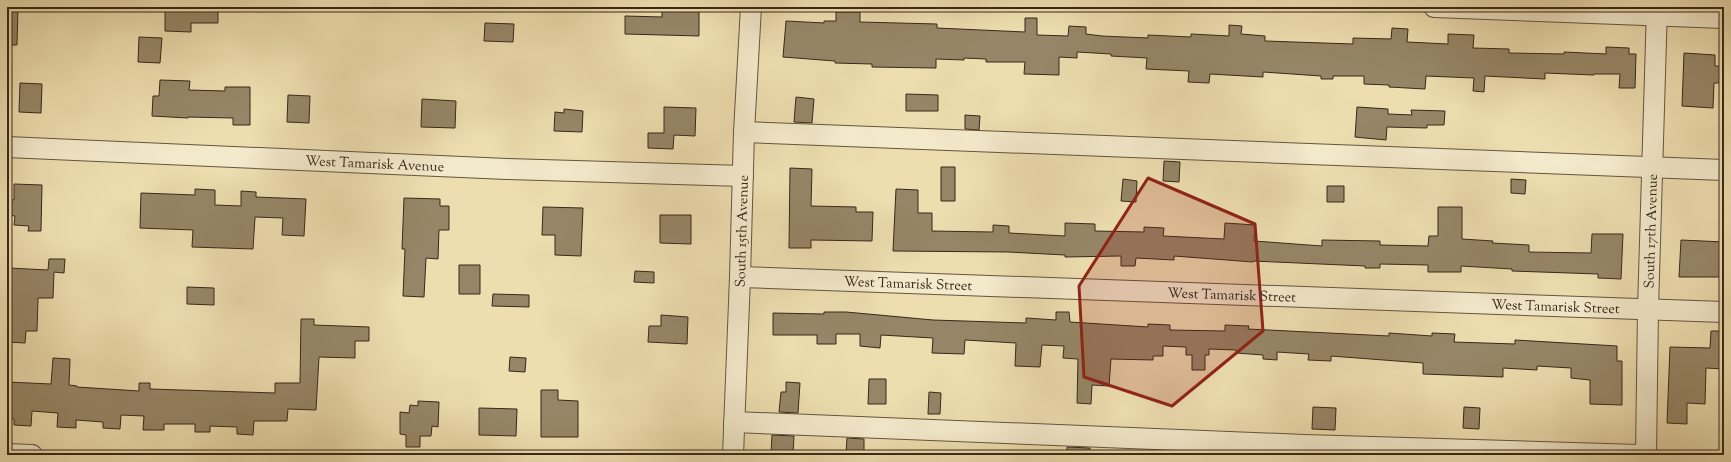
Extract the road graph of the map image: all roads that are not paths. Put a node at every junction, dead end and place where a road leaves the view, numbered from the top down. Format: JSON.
{"nodes":[{"id":1,"x":751,"y":7,"type":"edge"},
{"id":2,"x":1434,"y":7,"type":"edge"},
{"id":3,"x":1657,"y":11,"type":"edge"},
{"id":4,"x":1724,"y":18,"type":"edge"},
{"id":5,"x":744,"y":132,"type":"junction"},
{"id":6,"x":7,"y":147,"type":"edge"},
{"id":7,"x":1652,"y":168,"type":"junction"},
{"id":8,"x":1724,"y":170,"type":"edge"},
{"id":9,"x":743,"y":176,"type":"junction"},
{"id":10,"x":740,"y":277,"type":"junction"},
{"id":11,"x":1648,"y":309,"type":"junction"},
{"id":12,"x":1724,"y":312,"type":"edge"},
{"id":13,"x":734,"y":422,"type":"junction"},
{"id":14,"x":7,"y":454,"type":"edge"},
{"id":15,"x":32,"y":455,"type":"edge"},
{"id":16,"x":732,"y":455,"type":"edge"},
{"id":17,"x":1638,"y":455,"type":"edge"},
{"id":18,"x":1646,"y":455,"type":"edge"}],
"edges":[{"from":1,"to":5,"type":"street","name":"South 15th Avenue"},
{"from":2,"to":3,"type":"street"},
{"from":3,"to":4,"type":"street"},
{"from":3,"to":7,"type":"street","name":"South 17th Avenue"},
{"from":5,"to":7,"type":"street"},
{"from":5,"to":9,"type":"street","name":"South 15th Avenue"},
{"from":6,"to":9,"type":"street","name":"West Tamarisk Avenue"},
{"from":7,"to":8,"type":"street"},
{"from":7,"to":11,"type":"street","name":"South 17th Avenue"},
{"from":9,"to":10,"type":"street","name":"South 15th Avenue"},
{"from":10,"to":11,"type":"street","name":"West Tamarisk Street"},
{"from":10,"to":13,"type":"street","name":"South 15th Avenue"},
{"from":11,"to":12,"type":"street","name":"West Tamarisk Street"},
{"from":11,"to":18,"type":"street","name":"South 17th Avenue"},
{"from":13,"to":16,"type":"street","name":"South 15th Avenue"},
{"from":13,"to":17,"type":"street"},
{"from":14,"to":15,"type":"street"}]}
